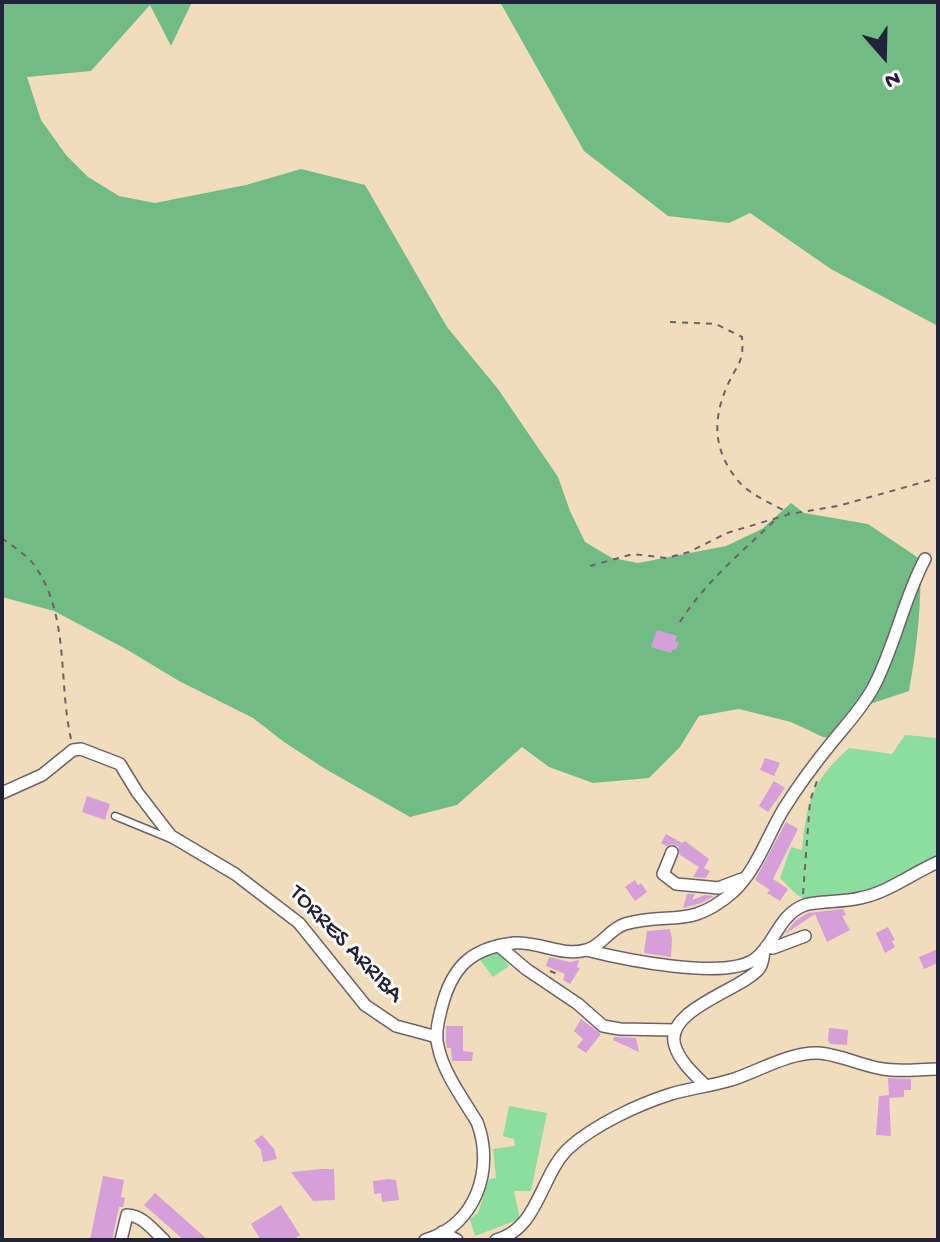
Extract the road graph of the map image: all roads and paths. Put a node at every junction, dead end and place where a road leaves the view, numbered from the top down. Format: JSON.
{"nodes":[{"id":1,"x":670,"y":322,"type":"dead end"},
{"id":2,"x":938,"y":478,"type":"edge"},
{"id":3,"x":790,"y":514,"type":"junction"},
{"id":4,"x":776,"y":519,"type":"junction"},
{"id":5,"x":2,"y":538,"type":"edge"},
{"id":6,"x":925,"y":559,"type":"dead end"},
{"id":7,"x":590,"y":566,"type":"dead end"},
{"id":8,"x":680,"y":622,"type":"dead end"},
{"id":9,"x":73,"y":750,"type":"junction"},
{"id":10,"x":818,"y":780,"type":"dead end"},
{"id":11,"x":2,"y":793,"type":"edge"},
{"id":12,"x":115,"y":816,"type":"dead end"},
{"id":13,"x":177,"y":840,"type":"junction"},
{"id":14,"x":672,"y":852,"type":"dead end"},
{"id":15,"x":938,"y":862,"type":"edge"},
{"id":16,"x":747,"y":878,"type":"junction"},
{"id":17,"x":801,"y":908,"type":"junction"},
{"id":18,"x":805,"y":936,"type":"dead end"},
{"id":19,"x":499,"y":946,"type":"junction"},
{"id":20,"x":765,"y":949,"type":"junction"},
{"id":21,"x":586,"y":950,"type":"junction"},
{"id":22,"x":675,"y":1030,"type":"junction"},
{"id":23,"x":437,"y":1037,"type":"junction"},
{"id":24,"x":938,"y":1069,"type":"edge"},
{"id":25,"x":706,"y":1086,"type":"junction"},
{"id":26,"x":442,"y":1232,"type":"junction"},
{"id":27,"x":121,"y":1240,"type":"edge"},
{"id":28,"x":164,"y":1240,"type":"edge"},
{"id":29,"x":425,"y":1240,"type":"edge"},
{"id":30,"x":457,"y":1240,"type":"edge"},
{"id":31,"x":496,"y":1240,"type":"edge"}],
"edges":[{"from":1,"to":3,"type":"path"},
{"from":2,"to":3,"type":"path"},
{"from":3,"to":4,"type":"path"},
{"from":4,"to":7,"type":"path"},
{"from":4,"to":8,"type":"path"},
{"from":5,"to":9,"type":"path"},
{"from":6,"to":16,"type":"street"},
{"from":9,"to":11,"type":"street"},
{"from":9,"to":13,"type":"street","name":"TORRES ARRIBA"},
{"from":10,"to":17,"type":"path"},
{"from":12,"to":13,"type":"lane"},
{"from":13,"to":23,"type":"street","name":"TORRES ARRIBA"},
{"from":14,"to":16,"type":"street"},
{"from":15,"to":17,"type":"street"},
{"from":16,"to":21,"type":"street"},
{"from":17,"to":20,"type":"street"},
{"from":18,"to":20,"type":"street"},
{"from":19,"to":21,"type":"street"},
{"from":19,"to":22,"type":"street"},
{"from":19,"to":23,"type":"street"},
{"from":20,"to":21,"type":"street"},
{"from":20,"to":22,"type":"street"},
{"from":22,"to":25,"type":"street"},
{"from":23,"to":26,"type":"street"},
{"from":24,"to":25,"type":"street"},
{"from":25,"to":31,"type":"street"},
{"from":26,"to":29,"type":"street"},
{"from":26,"to":30,"type":"street"},
{"from":27,"to":28,"type":"street"}]}
